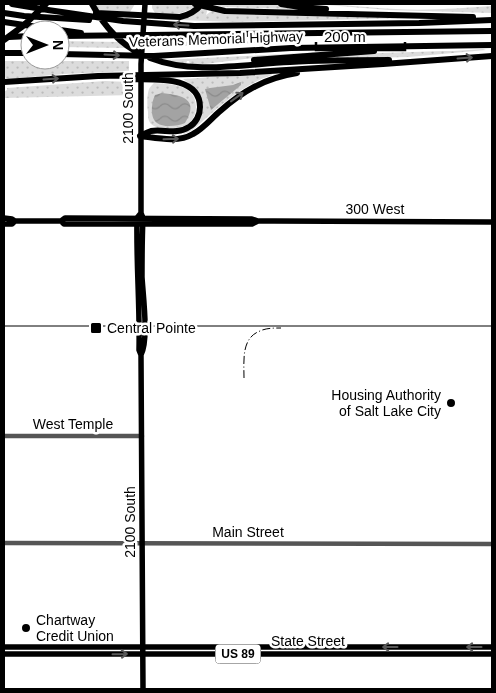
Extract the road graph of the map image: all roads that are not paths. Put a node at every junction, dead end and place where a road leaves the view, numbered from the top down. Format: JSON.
{"nodes":[{"id":1,"x":12,"y":4,"type":"edge"},
{"id":2,"x":92,"y":4,"type":"edge"},
{"id":3,"x":145,"y":4,"type":"edge"},
{"id":4,"x":195,"y":4,"type":"edge"},
{"id":5,"x":202,"y":4,"type":"edge"},
{"id":6,"x":281,"y":4,"type":"edge"},
{"id":7,"x":47,"y":7,"type":"edge"},
{"id":8,"x":4,"y":13,"type":"edge"},
{"id":9,"x":387,"y":15,"type":"junction"},
{"id":10,"x":492,"y":19,"type":"edge"},
{"id":11,"x":123,"y":21,"type":"junction"},
{"id":12,"x":5,"y":22,"type":"edge"},
{"id":13,"x":20,"y":24,"type":"edge"},
{"id":14,"x":70,"y":31,"type":"edge"},
{"id":15,"x":492,"y":31,"type":"edge"},
{"id":16,"x":70,"y":36,"type":"edge"},
{"id":17,"x":128,"y":36,"type":"junction"},
{"id":18,"x":20,"y":37,"type":"edge"},
{"id":19,"x":4,"y":38,"type":"edge"},
{"id":20,"x":492,"y":45,"type":"edge"},
{"id":21,"x":437,"y":46,"type":"junction"},
{"id":22,"x":5,"y":53,"type":"edge"},
{"id":23,"x":20,"y":53,"type":"edge"},
{"id":24,"x":70,"y":54,"type":"edge"},
{"id":25,"x":492,"y":56,"type":"edge"},
{"id":26,"x":438,"y":60,"type":"junction"},
{"id":27,"x":193,"y":67,"type":"junction"},
{"id":28,"x":338,"y":67,"type":"junction"},
{"id":29,"x":150,"y":77,"type":"junction"},
{"id":30,"x":4,"y":82,"type":"edge"},
{"id":31,"x":140,"y":136,"type":"junction"},
{"id":32,"x":4,"y":218,"type":"edge"},
{"id":33,"x":140,"y":220,"type":"junction"},
{"id":34,"x":15,"y":221,"type":"junction"},
{"id":35,"x":492,"y":222,"type":"edge"},
{"id":36,"x":4,"y":224,"type":"edge"},
{"id":37,"x":4,"y":436,"type":"edge"},
{"id":38,"x":142,"y":436,"type":"junction"},
{"id":39,"x":4,"y":543,"type":"edge"},
{"id":40,"x":142,"y":543,"type":"junction"},
{"id":41,"x":492,"y":544,"type":"edge"},
{"id":42,"x":4,"y":647,"type":"edge"},
{"id":43,"x":62,"y":647,"type":"junction"},
{"id":44,"x":492,"y":647,"type":"edge"},
{"id":45,"x":143,"y":650,"type":"junction"},
{"id":46,"x":4,"y":654,"type":"edge"},
{"id":47,"x":38,"y":654,"type":"junction"},
{"id":48,"x":492,"y":654,"type":"edge"},
{"id":49,"x":143,"y":689,"type":"edge"}],
"edges":[{"from":1,"to":7,"type":"highway"},
{"from":2,"to":27,"type":"highway"},
{"from":3,"to":31,"type":"main road","name":"2100 South"},
{"from":4,"to":9,"type":"highway"},
{"from":5,"to":7,"type":"highway"},
{"from":6,"to":9,"type":"highway"},
{"from":7,"to":11,"type":"highway"},
{"from":7,"to":19,"type":"highway"},
{"from":8,"to":11,"type":"highway"},
{"from":9,"to":10,"type":"highway"},
{"from":10,"to":11,"type":"highway","one_way":true},
{"from":12,"to":13,"type":"highway"},
{"from":14,"to":17,"type":"highway"},
{"from":15,"to":17,"type":"highway","name":"Veterans Memorial Highway"},
{"from":16,"to":17,"type":"highway","name":"Veterans Memorial Highway"},
{"from":18,"to":19,"type":"highway"},
{"from":20,"to":21,"type":"highway","name":"Veterans Memorial Highway"},
{"from":24,"to":21,"type":"highway","name":"Veterans Memorial Highway","one_way":true},
{"from":21,"to":27,"type":"highway"},
{"from":22,"to":23,"type":"highway"},
{"from":26,"to":25,"type":"highway","one_way":true},
{"from":26,"to":27,"type":"highway"},
{"from":26,"to":28,"type":"highway"},
{"from":28,"to":29,"type":"highway"},
{"from":31,"to":28,"type":"highway","one_way":true},
{"from":30,"to":29,"type":"highway","one_way":true},
{"from":29,"to":31,"type":"highway"},
{"from":31,"to":33,"type":"main road","name":"2100 South"},
{"from":32,"to":34,"type":"main road","name":"300 West"},
{"from":33,"to":34,"type":"main road","name":"300 West"},
{"from":33,"to":35,"type":"main road","name":"300 West"},
{"from":33,"to":38,"type":"main road","name":"2100 South"},
{"from":34,"to":36,"type":"main road","name":"300 West"},
{"from":37,"to":38,"type":"street","name":"West Temple"},
{"from":38,"to":40,"type":"main road","name":"2100 South"},
{"from":39,"to":40,"type":"street","name":"Main Street"},
{"from":40,"to":41,"type":"street","name":"Main Street"},
{"from":40,"to":45,"type":"main road","name":"2100 South"},
{"from":42,"to":43,"type":"main road","name":"State Street","number":"US 89"},
{"from":43,"to":45,"type":"main road","name":"State Street","number":"US 89"},
{"from":43,"to":47,"type":"main road"},
{"from":44,"to":45,"type":"main road","name":"State Street","number":"US 89","one_way":true},
{"from":47,"to":45,"type":"main road","name":"State Street","number":"US 89","one_way":true},
{"from":45,"to":48,"type":"main road","name":"State Street","number":"US 89"},
{"from":45,"to":49,"type":"main road","name":"2100 South"},
{"from":46,"to":47,"type":"main road","name":"State Street","number":"US 89"}]}
